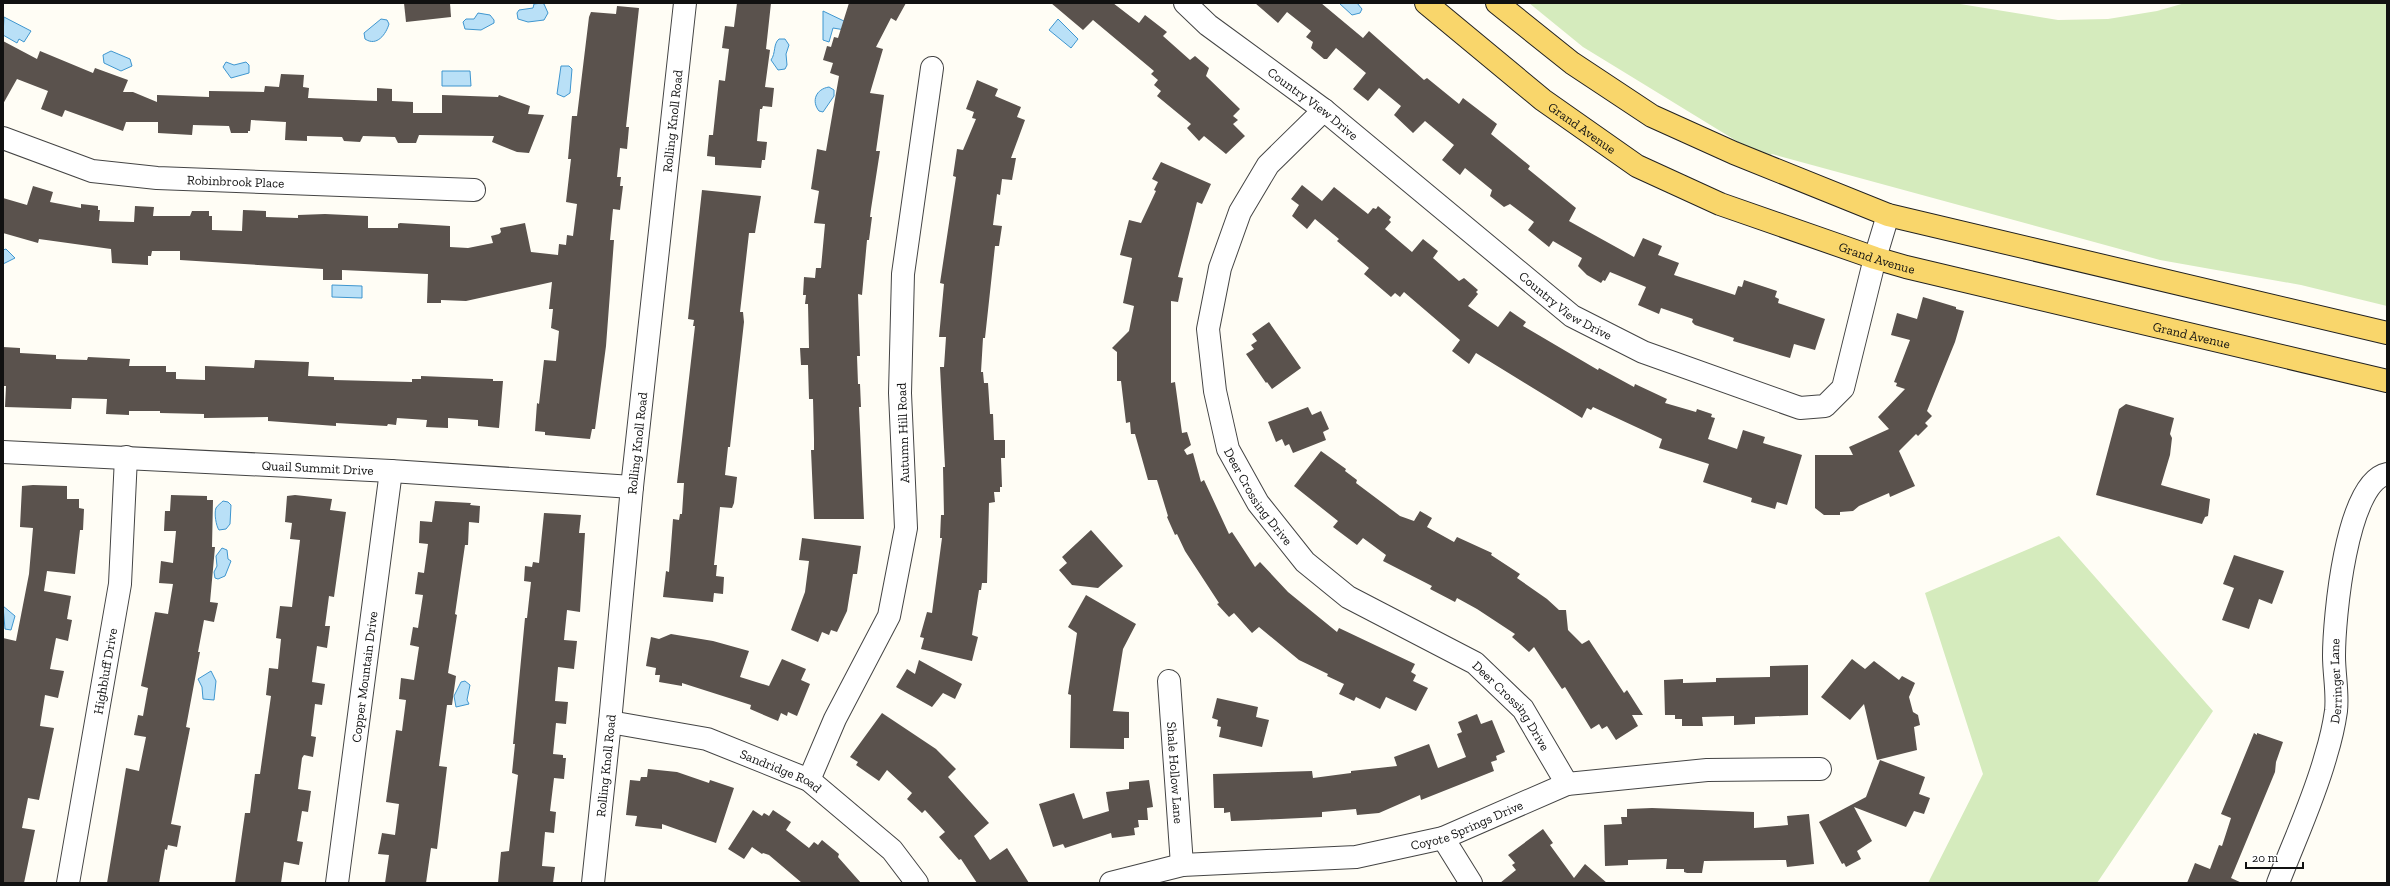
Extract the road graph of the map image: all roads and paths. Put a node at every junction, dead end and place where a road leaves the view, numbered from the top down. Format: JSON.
{"nodes":[{"id":1,"x":685,"y":3,"type":"edge"},
{"id":2,"x":1186,"y":3,"type":"edge"},
{"id":3,"x":1426,"y":3,"type":"edge"},
{"id":4,"x":1496,"y":3,"type":"edge"},
{"id":5,"x":932,"y":68,"type":"dead end"},
{"id":6,"x":1324,"y":110,"type":"junction"},
{"id":7,"x":3,"y":138,"type":"edge"},
{"id":8,"x":474,"y":190,"type":"dead end"},
{"id":9,"x":1888,"y":215,"type":"junction"},
{"id":10,"x":1875,"y":258,"type":"junction"},
{"id":11,"x":2387,"y":333,"type":"edge"},
{"id":12,"x":2387,"y":381,"type":"edge"},
{"id":13,"x":3,"y":452,"type":"edge"},
{"id":14,"x":126,"y":457,"type":"junction"},
{"id":15,"x":391,"y":471,"type":"junction"},
{"id":16,"x":2382,"y":476,"type":"edge"},
{"id":17,"x":632,"y":487,"type":"junction"},
{"id":18,"x":1169,"y":681,"type":"dead end"},
{"id":19,"x":610,"y":722,"type":"junction"},
{"id":20,"x":1820,"y":769,"type":"dead end"},
{"id":21,"x":809,"y":780,"type":"junction"},
{"id":22,"x":1567,"y":784,"type":"junction"},
{"id":23,"x":1444,"y":838,"type":"junction"},
{"id":24,"x":1182,"y":865,"type":"junction"},
{"id":25,"x":68,"y":883,"type":"edge"},
{"id":26,"x":337,"y":883,"type":"edge"},
{"id":27,"x":593,"y":883,"type":"edge"},
{"id":28,"x":916,"y":883,"type":"edge"},
{"id":29,"x":1111,"y":883,"type":"edge"},
{"id":30,"x":1471,"y":883,"type":"edge"},
{"id":31,"x":2278,"y":883,"type":"edge"}],
"edges":[{"from":1,"to":17,"type":"street","name":"Rolling Knoll Road"},
{"from":2,"to":6,"type":"street","name":"Country View Drive"},
{"from":3,"to":10,"type":"main road","name":"Grand Avenue"},
{"from":4,"to":9,"type":"main road"},
{"from":5,"to":21,"type":"street","name":"Autumn Hill Road"},
{"from":6,"to":10,"type":"street","name":"Country View Drive"},
{"from":6,"to":22,"type":"street","name":"Deer Crossing Drive"},
{"from":7,"to":8,"type":"street","name":"Robinbrook Place"},
{"from":9,"to":10,"type":"street","name":"Country View Drive"},
{"from":9,"to":11,"type":"main road"},
{"from":10,"to":12,"type":"main road","name":"Grand Avenue"},
{"from":13,"to":14,"type":"street","name":"Quail Summit Drive"},
{"from":14,"to":15,"type":"street","name":"Quail Summit Drive"},
{"from":14,"to":25,"type":"street","name":"Highbluff Drive"},
{"from":15,"to":17,"type":"street","name":"Quail Summit Drive"},
{"from":15,"to":26,"type":"street","name":"Copper Mountain Drive"},
{"from":16,"to":31,"type":"street","name":"Derringer Lane"},
{"from":17,"to":19,"type":"street","name":"Rolling Knoll Road"},
{"from":18,"to":24,"type":"street","name":"Shale Hollow Lane"},
{"from":19,"to":21,"type":"street","name":"Sandridge Road"},
{"from":19,"to":27,"type":"street","name":"Rolling Knoll Road"},
{"from":20,"to":22,"type":"street","name":"Coyote Springs Drive"},
{"from":21,"to":28,"type":"street","name":"Sandridge Road"},
{"from":22,"to":23,"type":"street","name":"Coyote Springs Drive"},
{"from":23,"to":24,"type":"street","name":"Coyote Springs Drive"},
{"from":23,"to":30,"type":"street"},
{"from":24,"to":29,"type":"street","name":"Coyote Springs Drive"}]}
